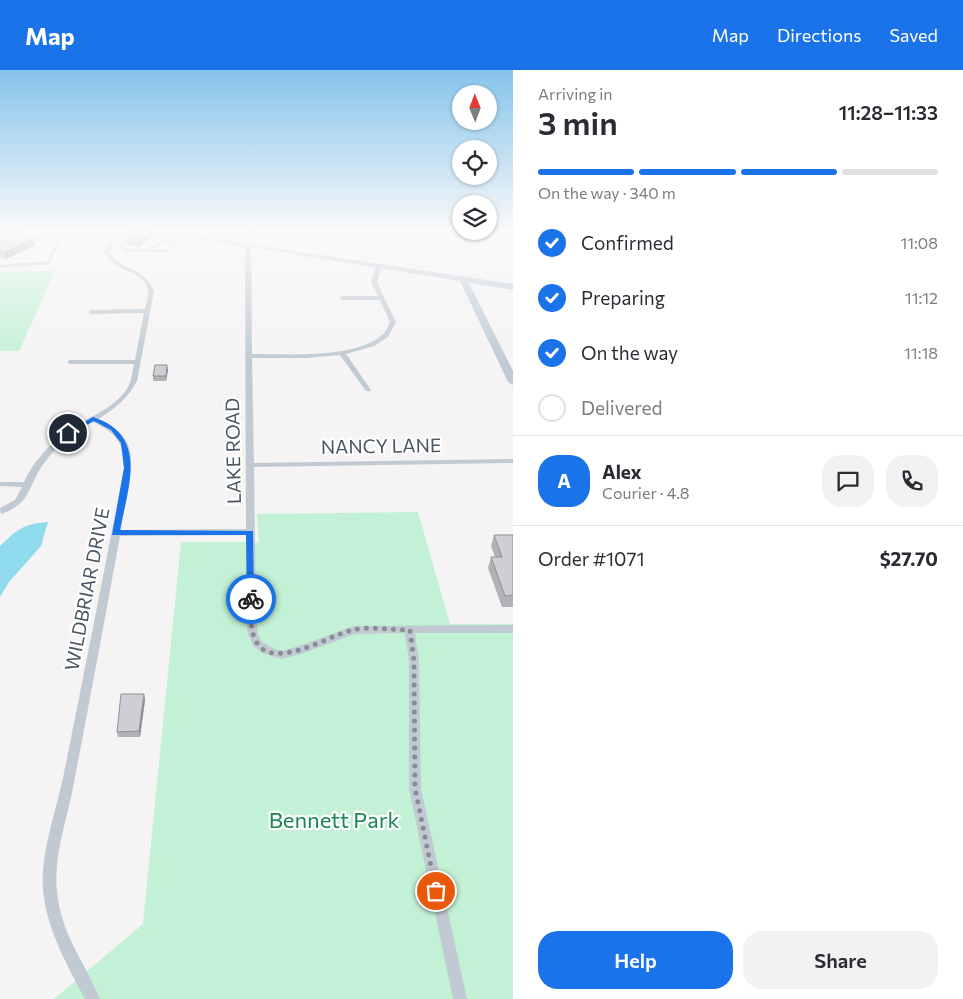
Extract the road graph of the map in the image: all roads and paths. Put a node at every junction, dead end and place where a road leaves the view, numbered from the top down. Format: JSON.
{"nodes":[{"id":1,"x":141,"y":275,"type":"edge"},
{"id":2,"x":248,"y":275,"type":"edge"},
{"id":3,"x":376,"y":275,"type":"edge"},
{"id":4,"x":439,"y":275,"type":"edge"},
{"id":5,"x":463,"y":279,"type":"junction"},
{"id":6,"x":513,"y":287,"type":"edge"},
{"id":7,"x":342,"y":298,"type":"dead end"},
{"id":8,"x":382,"y":298,"type":"junction"},
{"id":9,"x":148,"y":311,"type":"junction"},
{"id":10,"x":91,"y":312,"type":"dead end"},
{"id":11,"x":342,"y":353,"type":"junction"},
{"id":12,"x":248,"y":356,"type":"junction"},
{"id":13,"x":70,"y":362,"type":"dead end"},
{"id":14,"x":138,"y":362,"type":"junction"},
{"id":15,"x":513,"y":382,"type":"edge"},
{"id":16,"x":368,"y":390,"type":"dead end"},
{"id":17,"x":93,"y":419,"type":"junction"},
{"id":18,"x":53,"y":425,"type":"dead end"},
{"id":19,"x":71,"y":431,"type":"junction"},
{"id":20,"x":513,"y":461,"type":"edge"},
{"id":21,"x":249,"y":464,"type":"junction"},
{"id":22,"x":0,"y":484,"type":"edge"},
{"id":23,"x":28,"y":485,"type":"junction"},
{"id":24,"x":1,"y":511,"type":"edge"},
{"id":25,"x":250,"y":532,"type":"junction"},
{"id":26,"x":115,"y":533,"type":"junction"},
{"id":27,"x":513,"y":629,"type":"edge"},
{"id":28,"x":410,"y":630,"type":"junction"},
{"id":29,"x":93,"y":999,"type":"edge"},
{"id":30,"x":460,"y":999,"type":"edge"}],
"edges":[{"from":1,"to":9,"type":"street"},
{"from":2,"to":12,"type":"street","name":"LAKE ROAD"},
{"from":3,"to":8,"type":"street"},
{"from":4,"to":5,"type":"street"},
{"from":5,"to":6,"type":"street"},
{"from":5,"to":15,"type":"street"},
{"from":7,"to":8,"type":"street"},
{"from":8,"to":11,"type":"street"},
{"from":9,"to":10,"type":"street"},
{"from":9,"to":14,"type":"street"},
{"from":11,"to":12,"type":"street"},
{"from":11,"to":16,"type":"street"},
{"from":12,"to":21,"type":"street","name":"LAKE ROAD"},
{"from":13,"to":14,"type":"street"},
{"from":14,"to":17,"type":"street"},
{"from":17,"to":19,"type":"street"},
{"from":17,"to":26,"type":"street","name":"WILDBRIAR DRIVE"},
{"from":18,"to":19,"type":"street"},
{"from":19,"to":23,"type":"street"},
{"from":20,"to":21,"type":"street","name":"NANCY LANE"},
{"from":21,"to":25,"type":"street","name":"LAKE ROAD"},
{"from":22,"to":23,"type":"street"},
{"from":23,"to":24,"type":"street"},
{"from":25,"to":26,"type":"street"},
{"from":25,"to":28,"type":"street","name":"LAKE ROAD"},
{"from":26,"to":29,"type":"street","name":"WILDBRIAR DRIVE"},
{"from":27,"to":28,"type":"street","name":"LAKE ROAD"},
{"from":28,"to":30,"type":"street"}]}
